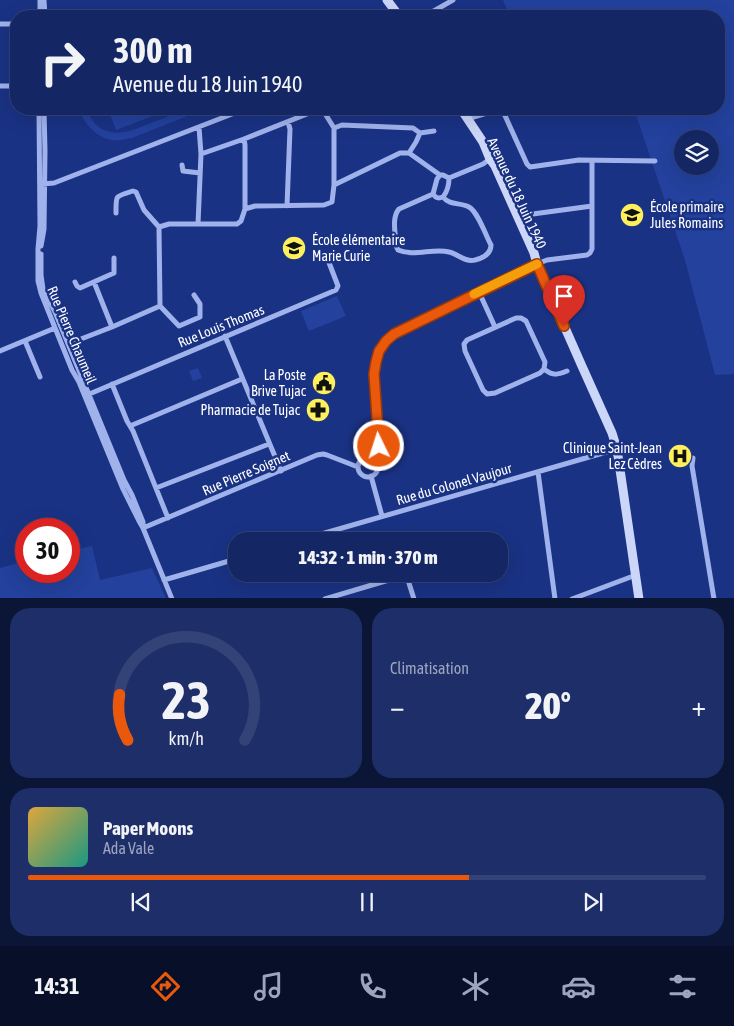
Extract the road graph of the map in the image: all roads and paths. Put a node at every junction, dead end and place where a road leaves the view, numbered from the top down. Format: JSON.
{"nodes":[{"id":1,"x":453,"y":0,"type":"edge"},
{"id":2,"x":436,"y":10,"type":"edge"},
{"id":3,"x":39,"y":115,"type":"edge"},
{"id":4,"x":44,"y":115,"type":"edge"},
{"id":5,"x":230,"y":115,"type":"edge"},
{"id":6,"x":305,"y":115,"type":"edge"},
{"id":7,"x":326,"y":115,"type":"edge"},
{"id":8,"x":461,"y":115,"type":"edge"},
{"id":9,"x":464,"y":115,"type":"edge"},
{"id":10,"x":482,"y":115,"type":"edge"},
{"id":11,"x":504,"y":115,"type":"edge"},
{"id":12,"x":466,"y":120,"type":"junction"},
{"id":13,"x":288,"y":122,"type":"junction"},
{"id":14,"x":199,"y":127,"type":"junction"},
{"id":15,"x":334,"y":128,"type":"junction"},
{"id":16,"x":434,"y":131,"type":"dead end"},
{"id":17,"x":420,"y":133,"type":"junction"},
{"id":18,"x":244,"y":139,"type":"junction"},
{"id":19,"x":409,"y":153,"type":"junction"},
{"id":20,"x":201,"y":154,"type":"junction"},
{"id":21,"x":488,"y":160,"type":"junction"},
{"id":22,"x":592,"y":161,"type":"junction"},
{"id":23,"x":655,"y":161,"type":"dead end"},
{"id":24,"x":182,"y":165,"type":"dead end"},
{"id":25,"x":200,"y":173,"type":"junction"},
{"id":26,"x":440,"y":175,"type":"junction"},
{"id":27,"x":449,"y":178,"type":"junction"},
{"id":28,"x":42,"y":184,"type":"junction"},
{"id":29,"x":334,"y":185,"type":"junction"},
{"id":30,"x":433,"y":194,"type":"junction"},
{"id":31,"x":443,"y":197,"type":"junction"},
{"id":32,"x":287,"y":206,"type":"junction"},
{"id":33,"x":592,"y":206,"type":"junction"},
{"id":34,"x":245,"y":209,"type":"junction"},
{"id":35,"x":116,"y":213,"type":"dead end"},
{"id":36,"x":518,"y":216,"type":"junction"},
{"id":37,"x":198,"y":224,"type":"junction"},
{"id":38,"x":159,"y":227,"type":"junction"},
{"id":39,"x":114,"y":258,"type":"dead end"},
{"id":40,"x":328,"y":260,"type":"dead end"},
{"id":41,"x":537,"y":264,"type":"junction"},
{"id":42,"x":75,"y":282,"type":"dead end"},
{"id":43,"x":94,"y":282,"type":"junction"},
{"id":44,"x":479,"y":292,"type":"junction"},
{"id":45,"x":194,"y":295,"type":"dead end"},
{"id":46,"x":160,"y":306,"type":"junction"},
{"id":47,"x":112,"y":327,"type":"junction"},
{"id":48,"x":495,"y":327,"type":"junction"},
{"id":49,"x":55,"y":328,"type":"junction"},
{"id":50,"x":63,"y":331,"type":"junction"},
{"id":51,"x":225,"y":336,"type":"junction"},
{"id":52,"x":25,"y":340,"type":"junction"},
{"id":53,"x":68,"y":344,"type":"junction"},
{"id":54,"x":0,"y":351,"type":"edge"},
{"id":55,"x":65,"y":353,"type":"junction"},
{"id":56,"x":544,"y":369,"type":"junction"},
{"id":57,"x":567,"y":371,"type":"dead end"},
{"id":58,"x":40,"y":378,"type":"dead end"},
{"id":59,"x":242,"y":378,"type":"junction"},
{"id":60,"x":112,"y":384,"type":"junction"},
{"id":61,"x":87,"y":395,"type":"junction"},
{"id":62,"x":130,"y":426,"type":"junction"},
{"id":63,"x":269,"y":444,"type":"junction"},
{"id":64,"x":617,"y":449,"type":"junction"},
{"id":65,"x":693,"y":458,"type":"dead end"},
{"id":66,"x":375,"y":460,"type":"junction"},
{"id":67,"x":358,"y":467,"type":"junction"},
{"id":68,"x":280,"y":471,"type":"junction"},
{"id":69,"x":538,"y":472,"type":"junction"},
{"id":70,"x":371,"y":476,"type":"junction"},
{"id":71,"x":156,"y":488,"type":"junction"},
{"id":72,"x":382,"y":516,"type":"junction"},
{"id":73,"x":168,"y":518,"type":"junction"},
{"id":74,"x":143,"y":528,"type":"junction"},
{"id":75,"x":328,"y":532,"type":"edge"},
{"id":76,"x":228,"y":561,"type":"edge"},
{"id":77,"x":636,"y":575,"type":"junction"},
{"id":78,"x":164,"y":580,"type":"junction"},
{"id":79,"x":172,"y":598,"type":"edge"},
{"id":80,"x":325,"y":598,"type":"edge"},
{"id":81,"x":414,"y":598,"type":"edge"},
{"id":82,"x":555,"y":598,"type":"edge"},
{"id":83,"x":572,"y":598,"type":"edge"},
{"id":84,"x":639,"y":598,"type":"edge"},
{"id":85,"x":714,"y":598,"type":"edge"}],
"edges":[{"from":1,"to":2,"type":"street"},
{"from":3,"to":28,"type":"street","name":"Rue Pierre Chaumeil"},
{"from":4,"to":28,"type":"street","name":"Rue Pierre Chaumeil"},
{"from":5,"to":14,"type":"street"},
{"from":6,"to":13,"type":"street"},
{"from":7,"to":15,"type":"street"},
{"from":8,"to":12,"type":"street","name":"Avenue du 18 Juin 1940"},
{"from":9,"to":12,"type":"street","name":"Avenue du 18 Juin 1940"},
{"from":10,"to":12,"type":"street"},
{"from":11,"to":22,"type":"street"},
{"from":12,"to":21,"type":"street","name":"Avenue du 18 Juin 1940"},
{"from":13,"to":18,"type":"street"},
{"from":13,"to":32,"type":"street"},
{"from":14,"to":20,"type":"street"},
{"from":14,"to":28,"type":"street"},
{"from":15,"to":17,"type":"street"},
{"from":15,"to":29,"type":"street"},
{"from":16,"to":17,"type":"street"},
{"from":17,"to":19,"type":"street"},
{"from":18,"to":20,"type":"street"},
{"from":18,"to":34,"type":"street"},
{"from":19,"to":26,"type":"street"},
{"from":19,"to":29,"type":"street"},
{"from":20,"to":25,"type":"street"},
{"from":21,"to":27,"type":"street"},
{"from":21,"to":36,"type":"street","name":"Avenue du 18 Juin 1940"},
{"from":21,"to":41,"type":"street","name":"Avenue du 18 Juin 1940"},
{"from":22,"to":23,"type":"street"},
{"from":22,"to":33,"type":"street"},
{"from":24,"to":25,"type":"street"},
{"from":25,"to":37,"type":"street"},
{"from":26,"to":27,"type":"street"},
{"from":26,"to":30,"type":"street"},
{"from":27,"to":31,"type":"street"},
{"from":28,"to":49,"type":"street","name":"Rue Pierre Chaumeil"},
{"from":28,"to":50,"type":"street","name":"Rue Pierre Chaumeil"},
{"from":29,"to":32,"type":"street"},
{"from":30,"to":31,"type":"street"},
{"from":30,"to":31,"type":"street"},
{"from":32,"to":34,"type":"street"},
{"from":33,"to":36,"type":"street"},
{"from":33,"to":41,"type":"street"},
{"from":34,"to":37,"type":"street"},
{"from":35,"to":38,"type":"street"},
{"from":36,"to":41,"type":"street","name":"Avenue du 18 Juin 1940"},
{"from":37,"to":38,"type":"street"},
{"from":38,"to":46,"type":"street"},
{"from":39,"to":43,"type":"street"},
{"from":40,"to":51,"type":"street","name":"Rue Louis Thomas"},
{"from":41,"to":44,"type":"street"},
{"from":41,"to":64,"type":"street","name":"Avenue du 18 Juin 1940"},
{"from":42,"to":43,"type":"street"},
{"from":43,"to":47,"type":"street"},
{"from":44,"to":48,"type":"street"},
{"from":44,"to":66,"type":"street"},
{"from":45,"to":46,"type":"street"},
{"from":46,"to":47,"type":"street"},
{"from":47,"to":53,"type":"street"},
{"from":48,"to":56,"type":"street"},
{"from":48,"to":56,"type":"street"},
{"from":49,"to":50,"type":"street"},
{"from":49,"to":52,"type":"street"},
{"from":49,"to":55,"type":"street","name":"Rue Pierre Chaumeil"},
{"from":50,"to":53,"type":"street","name":"Rue Pierre Chaumeil"},
{"from":51,"to":59,"type":"street"},
{"from":51,"to":60,"type":"street","name":"Rue Louis Thomas"},
{"from":52,"to":54,"type":"street"},
{"from":52,"to":58,"type":"street"},
{"from":53,"to":55,"type":"street"},
{"from":53,"to":61,"type":"street","name":"Rue Pierre Chaumeil"},
{"from":55,"to":61,"type":"street","name":"Rue Pierre Chaumeil"},
{"from":56,"to":57,"type":"street"},
{"from":59,"to":62,"type":"street"},
{"from":59,"to":63,"type":"street"},
{"from":60,"to":61,"type":"street","name":"Rue Louis Thomas"},
{"from":60,"to":62,"type":"street"},
{"from":61,"to":74,"type":"street","name":"Rue Pierre Chaumeil"},
{"from":62,"to":71,"type":"street"},
{"from":63,"to":68,"type":"street"},
{"from":63,"to":71,"type":"street"},
{"from":64,"to":69,"type":"street","name":"Rue du Colonel Vaujour"},
{"from":64,"to":77,"type":"street","name":"Avenue du 18 Juin 1940"},
{"from":65,"to":85,"type":"street"},
{"from":66,"to":67,"type":"street"},
{"from":66,"to":70,"type":"street"},
{"from":67,"to":68,"type":"street","name":"Rue Pierre Soignet"},
{"from":67,"to":70,"type":"street"},
{"from":68,"to":73,"type":"street","name":"Rue Pierre Soignet"},
{"from":69,"to":72,"type":"street","name":"Rue du Colonel Vaujour"},
{"from":69,"to":82,"type":"street"},
{"from":70,"to":72,"type":"street"},
{"from":71,"to":73,"type":"street"},
{"from":72,"to":75,"type":"street","name":"Rue du Colonel Vaujour"},
{"from":73,"to":74,"type":"street","name":"Rue Pierre Soignet"},
{"from":74,"to":78,"type":"street","name":"Rue Pierre Chaumeil"},
{"from":76,"to":78,"type":"street"},
{"from":77,"to":83,"type":"street"},
{"from":77,"to":84,"type":"street","name":"Avenue du 18 Juin 1940"},
{"from":78,"to":79,"type":"street","name":"Rue Pierre Chaumeil"},
{"from":80,"to":81,"type":"street"}]}
